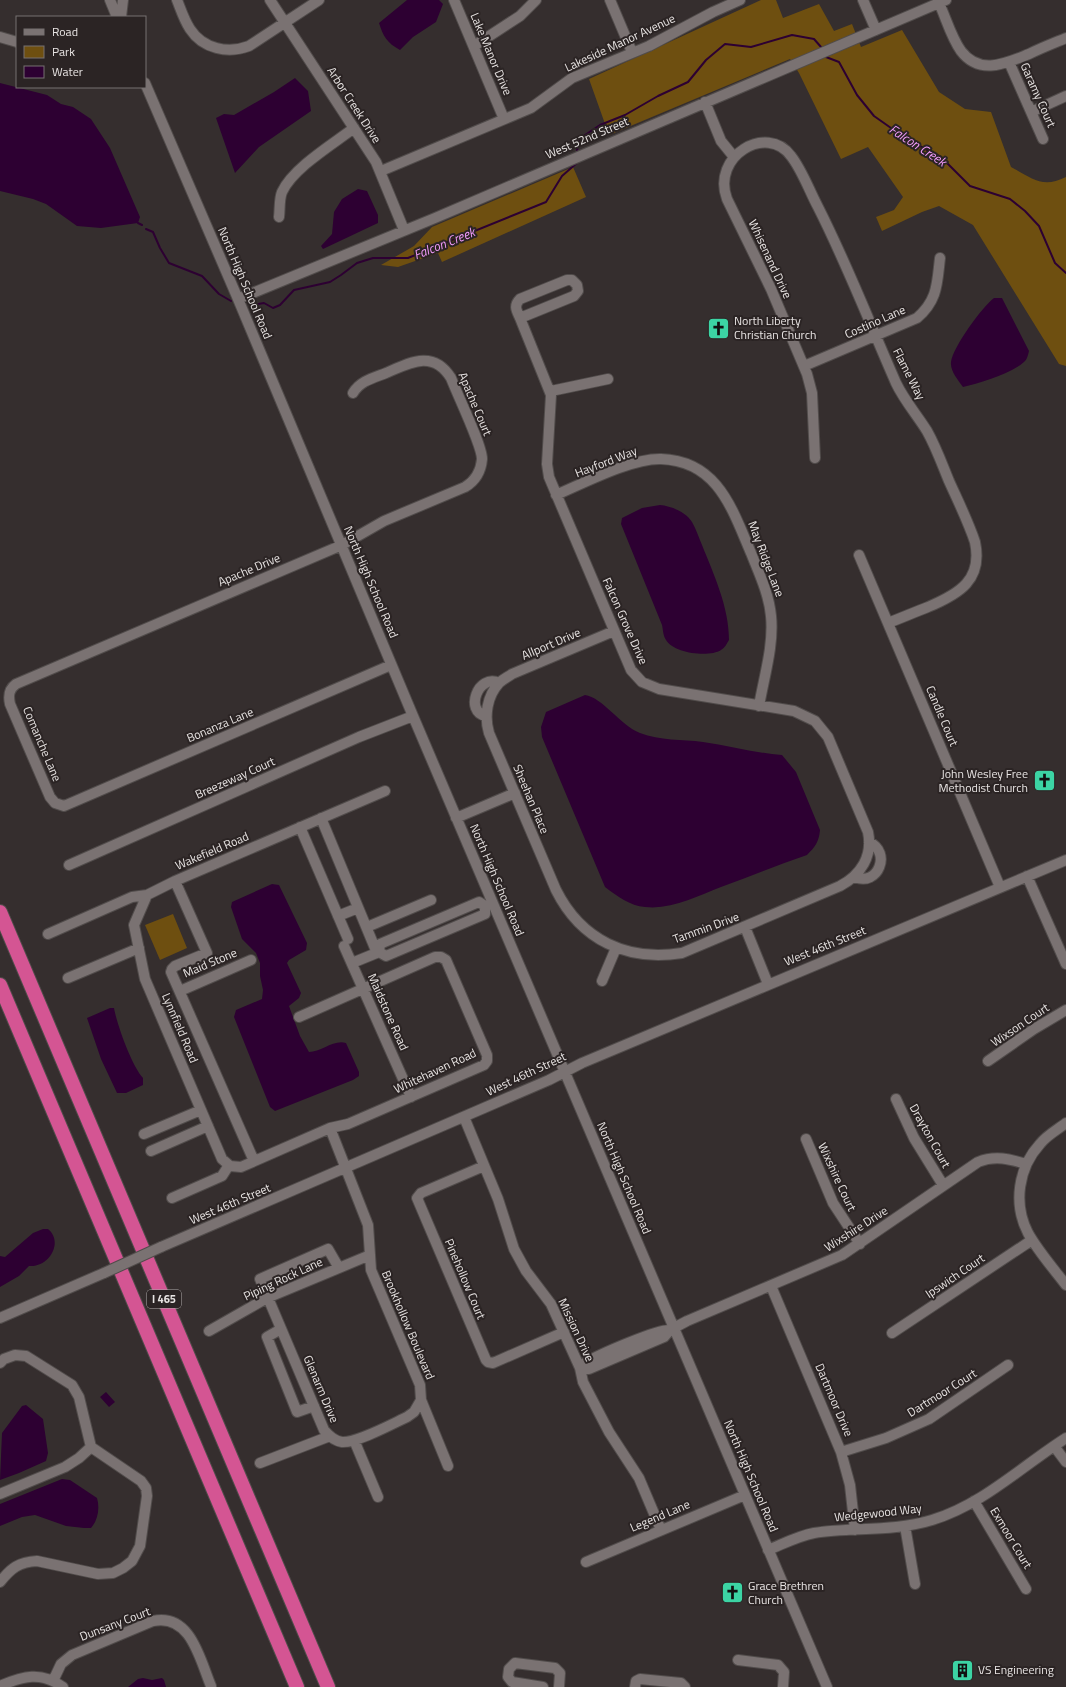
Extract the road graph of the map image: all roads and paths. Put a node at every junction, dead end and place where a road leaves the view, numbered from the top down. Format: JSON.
{"nodes":[{"id":1,"x":110,"y":0,"type":"edge"},
{"id":2,"x":123,"y":0,"type":"edge"},
{"id":3,"x":177,"y":0,"type":"edge"},
{"id":4,"x":270,"y":0,"type":"edge"},
{"id":5,"x":319,"y":0,"type":"edge"},
{"id":6,"x":454,"y":0,"type":"edge"},
{"id":7,"x":536,"y":0,"type":"edge"},
{"id":8,"x":610,"y":0,"type":"edge"},
{"id":9,"x":740,"y":0,"type":"edge"},
{"id":10,"x":863,"y":0,"type":"edge"},
{"id":11,"x":943,"y":2,"type":"edge"},
{"id":12,"x":117,"y":16,"type":"edge"},
{"id":13,"x":121,"y":16,"type":"edge"},
{"id":14,"x":285,"y":23,"type":"junction"},
{"id":15,"x":876,"y":30,"type":"junction"},
{"id":16,"x":0,"y":37,"type":"edge"},
{"id":17,"x":1066,"y":38,"type":"edge"},
{"id":18,"x":16,"y":42,"type":"edge"},
{"id":19,"x":474,"y":46,"type":"junction"},
{"id":20,"x":632,"y":52,"type":"junction"},
{"id":21,"x":1009,"y":62,"type":"junction"},
{"id":22,"x":146,"y":85,"type":"edge"},
{"id":23,"x":1066,"y":96,"type":"edge"},
{"id":24,"x":704,"y":102,"type":"junction"},
{"id":25,"x":1031,"y":112,"type":"junction"},
{"id":26,"x":504,"y":119,"type":"junction"},
{"id":27,"x":354,"y":128,"type":"junction"},
{"id":28,"x":1044,"y":139,"type":"dead end"},
{"id":29,"x":734,"y":157,"type":"junction"},
{"id":30,"x":381,"y":171,"type":"junction"},
{"id":31,"x":279,"y":217,"type":"dead end"},
{"id":32,"x":404,"y":230,"type":"junction"},
{"id":33,"x":940,"y":258,"type":"dead end"},
{"id":34,"x":238,"y":299,"type":"junction"},
{"id":35,"x":520,"y":318,"type":"junction"},
{"id":36,"x":876,"y":336,"type":"junction"},
{"id":37,"x":804,"y":366,"type":"junction"},
{"id":38,"x":608,"y":379,"type":"dead end"},
{"id":39,"x":551,"y":391,"type":"junction"},
{"id":40,"x":353,"y":393,"type":"dead end"},
{"id":41,"x":482,"y":458,"type":"joint"},
{"id":42,"x":815,"y":458,"type":"dead end"},
{"id":43,"x":689,"y":465,"type":"joint"},
{"id":44,"x":556,"y":496,"type":"junction"},
{"id":45,"x":342,"y":545,"type":"junction"},
{"id":46,"x":859,"y":555,"type":"dead end"},
{"id":47,"x":888,"y":623,"type":"junction"},
{"id":48,"x":614,"y":631,"type":"junction"},
{"id":49,"x":391,"y":665,"type":"junction"},
{"id":50,"x":499,"y":683,"type":"junction"},
{"id":51,"x":481,"y":686,"type":"joint"},
{"id":52,"x":10,"y":690,"type":"joint"},
{"id":53,"x":493,"y":692,"type":"joint"},
{"id":54,"x":759,"y":706,"type":"junction"},
{"id":55,"x":413,"y":716,"type":"junction"},
{"id":56,"x":486,"y":716,"type":"junction"},
{"id":57,"x":385,"y":791,"type":"dead end"},
{"id":58,"x":515,"y":793,"type":"junction"},
{"id":59,"x":58,"y":805,"type":"joint"},
{"id":60,"x":321,"y":818,"type":"junction"},
{"id":61,"x":456,"y":818,"type":"junction"},
{"id":62,"x":300,"y":827,"type":"junction"},
{"id":63,"x":869,"y":842,"type":"junction"},
{"id":64,"x":1066,"y":860,"type":"edge"},
{"id":65,"x":69,"y":865,"type":"dead end"},
{"id":66,"x":1027,"y":876,"type":"junction"},
{"id":67,"x":855,"y":877,"type":"junction"},
{"id":68,"x":175,"y":881,"type":"junction"},
{"id":69,"x":1000,"y":887,"type":"junction"},
{"id":70,"x":557,"y":891,"type":"joint"},
{"id":71,"x":147,"y":895,"type":"junction"},
{"id":72,"x":431,"y":900,"type":"dead end"},
{"id":73,"x":489,"y":904,"type":"junction"},
{"id":74,"x":358,"y":908,"type":"junction"},
{"id":75,"x":0,"y":912,"type":"edge"},
{"id":76,"x":338,"y":916,"type":"junction"},
{"id":77,"x":431,"y":923,"type":"junction"},
{"id":78,"x":367,"y":927,"type":"junction"},
{"id":79,"x":745,"y":927,"type":"junction"},
{"id":80,"x":48,"y":934,"type":"dead end"},
{"id":81,"x":436,"y":935,"type":"junction"},
{"id":82,"x":139,"y":948,"type":"junction"},
{"id":83,"x":616,"y":948,"type":"junction"},
{"id":84,"x":378,"y":952,"type":"junction"},
{"id":85,"x":251,"y":960,"type":"dead end"},
{"id":86,"x":352,"y":964,"type":"junction"},
{"id":87,"x":1066,"y":964,"type":"edge"},
{"id":88,"x":68,"y":978,"type":"dead end"},
{"id":89,"x":602,"y":981,"type":"dead end"},
{"id":90,"x":768,"y":984,"type":"junction"},
{"id":91,"x":0,"y":985,"type":"edge"},
{"id":92,"x":363,"y":988,"type":"junction"},
{"id":93,"x":180,"y":991,"type":"junction"},
{"id":94,"x":1066,"y":1010,"type":"edge"},
{"id":95,"x":299,"y":1017,"type":"dead end"},
{"id":96,"x":988,"y":1061,"type":"dead end"},
{"id":97,"x":564,"y":1072,"type":"junction"},
{"id":98,"x":411,"y":1097,"type":"junction"},
{"id":99,"x":896,"y":1099,"type":"dead end"},
{"id":100,"x":201,"y":1110,"type":"junction"},
{"id":101,"x":464,"y":1117,"type":"junction"},
{"id":102,"x":1066,"y":1123,"type":"edge"},
{"id":103,"x":208,"y":1126,"type":"junction"},
{"id":104,"x":330,"y":1128,"type":"junction"},
{"id":105,"x":144,"y":1134,"type":"dead end"},
{"id":106,"x":806,"y":1139,"type":"dead end"},
{"id":107,"x":151,"y":1151,"type":"dead end"},
{"id":108,"x":254,"y":1161,"type":"junction"},
{"id":109,"x":1026,"y":1164,"type":"junction"},
{"id":110,"x":229,"y":1165,"type":"junction"},
{"id":111,"x":484,"y":1166,"type":"junction"},
{"id":112,"x":346,"y":1168,"type":"junction"},
{"id":113,"x":943,"y":1185,"type":"junction"},
{"id":114,"x":172,"y":1198,"type":"dead end"},
{"id":115,"x":1032,"y":1240,"type":"junction"},
{"id":116,"x":860,"y":1244,"type":"junction"},
{"id":117,"x":370,"y":1255,"type":"junction"},
{"id":118,"x":339,"y":1268,"type":"junction"},
{"id":119,"x":1066,"y":1285,"type":"edge"},
{"id":120,"x":771,"y":1286,"type":"junction"},
{"id":121,"x":267,"y":1298,"type":"junction"},
{"id":122,"x":0,"y":1318,"type":"edge"},
{"id":123,"x":281,"y":1329,"type":"junction"},
{"id":124,"x":672,"y":1329,"type":"junction"},
{"id":125,"x":209,"y":1331,"type":"dead end"},
{"id":126,"x":564,"y":1332,"type":"junction"},
{"id":127,"x":892,"y":1333,"type":"dead end"},
{"id":128,"x":0,"y":1363,"type":"edge"},
{"id":129,"x":1008,"y":1365,"type":"dead end"},
{"id":130,"x":580,"y":1368,"type":"junction"},
{"id":131,"x":421,"y":1400,"type":"junction"},
{"id":132,"x":314,"y":1406,"type":"junction"},
{"id":133,"x":330,"y":1436,"type":"junction"},
{"id":134,"x":1066,"y":1438,"type":"edge"},
{"id":135,"x":354,"y":1440,"type":"junction"},
{"id":136,"x":1054,"y":1446,"type":"junction"},
{"id":137,"x":91,"y":1447,"type":"junction"},
{"id":138,"x":841,"y":1452,"type":"junction"},
{"id":139,"x":1066,"y":1462,"type":"edge"},
{"id":140,"x":260,"y":1463,"type":"dead end"},
{"id":141,"x":448,"y":1466,"type":"dead end"},
{"id":142,"x":0,"y":1494,"type":"edge"},
{"id":143,"x":745,"y":1495,"type":"junction"},
{"id":144,"x":378,"y":1497,"type":"dead end"},
{"id":145,"x":974,"y":1501,"type":"junction"},
{"id":146,"x":905,"y":1526,"type":"junction"},
{"id":147,"x":661,"y":1530,"type":"junction"},
{"id":148,"x":855,"y":1530,"type":"junction"},
{"id":149,"x":768,"y":1550,"type":"junction"},
{"id":150,"x":586,"y":1562,"type":"dead end"},
{"id":151,"x":0,"y":1582,"type":"edge"},
{"id":152,"x":915,"y":1584,"type":"dead end"},
{"id":153,"x":1026,"y":1589,"type":"dead end"},
{"id":154,"x":738,"y":1660,"type":"dead end"},
{"id":155,"x":53,"y":1681,"type":"junction"},
{"id":156,"x":0,"y":1686,"type":"edge"},
{"id":157,"x":211,"y":1686,"type":"edge"},
{"id":158,"x":63,"y":1687,"type":"edge"},
{"id":159,"x":297,"y":1687,"type":"edge"},
{"id":160,"x":328,"y":1687,"type":"edge"},
{"id":161,"x":543,"y":1687,"type":"edge"},
{"id":162,"x":559,"y":1687,"type":"edge"},
{"id":163,"x":635,"y":1687,"type":"edge"},
{"id":164,"x":685,"y":1687,"type":"edge"},
{"id":165,"x":784,"y":1687,"type":"edge"},
{"id":166,"x":827,"y":1687,"type":"edge"}],
"edges":[{"from":1,"to":12,"type":"street"},
{"from":2,"to":13,"type":"street"},
{"from":3,"to":14,"type":"street"},
{"from":4,"to":14,"type":"street","name":"Arbor Creek Drive"},
{"from":5,"to":14,"type":"street"},
{"from":6,"to":19,"type":"street","name":"Lake Manor Drive"},
{"from":7,"to":19,"type":"street"},
{"from":8,"to":20,"type":"street"},
{"from":9,"to":20,"type":"street","name":"Lakeside Manor Avenue"},
{"from":10,"to":15,"type":"street"},
{"from":11,"to":15,"type":"street","name":"West 52nd Street"},
{"from":11,"to":21,"type":"street"},
{"from":14,"to":27,"type":"street","name":"Arbor Creek Drive"},
{"from":15,"to":24,"type":"street","name":"West 52nd Street"},
{"from":16,"to":18,"type":"street"},
{"from":17,"to":21,"type":"street"},
{"from":19,"to":26,"type":"street","name":"Lake Manor Drive"},
{"from":20,"to":26,"type":"street","name":"Lakeside Manor Avenue"},
{"from":21,"to":25,"type":"street","name":"Garamy Court"},
{"from":22,"to":34,"type":"street","name":"North High School Road"},
{"from":23,"to":25,"type":"street"},
{"from":24,"to":29,"type":"street"},
{"from":24,"to":32,"type":"street","name":"West 52nd Street"},
{"from":25,"to":28,"type":"street","name":"Garamy Court"},
{"from":26,"to":30,"type":"street","name":"Lakeside Manor Avenue"},
{"from":27,"to":30,"type":"street","name":"Arbor Creek Drive"},
{"from":27,"to":31,"type":"street"},
{"from":29,"to":36,"type":"street","name":"Flame Way"},
{"from":29,"to":37,"type":"street","name":"Whisenand Drive"},
{"from":30,"to":32,"type":"street","name":"Arbor Creek Drive"},
{"from":32,"to":34,"type":"street","name":"West 52nd Street"},
{"from":33,"to":36,"type":"street","name":"Costino Lane"},
{"from":34,"to":45,"type":"street","name":"North High School Road"},
{"from":35,"to":35,"type":"street"},
{"from":35,"to":39,"type":"street","name":"Falcon Grove Drive"},
{"from":36,"to":37,"type":"street","name":"Costino Lane"},
{"from":36,"to":47,"type":"street","name":"Flame Way"},
{"from":37,"to":42,"type":"street","name":"Whisenand Drive"},
{"from":38,"to":39,"type":"street"},
{"from":39,"to":44,"type":"street","name":"Falcon Grove Drive"},
{"from":40,"to":41,"type":"street","name":"Apache Court"},
{"from":41,"to":45,"type":"street","name":"Apache Drive"},
{"from":43,"to":44,"type":"street","name":"Hayford Way"},
{"from":43,"to":54,"type":"street","name":"May Ridge Lane"},
{"from":44,"to":48,"type":"street","name":"Falcon Grove Drive"},
{"from":45,"to":49,"type":"street","name":"North High School Road"},
{"from":45,"to":52,"type":"street","name":"Apache Drive"},
{"from":46,"to":47,"type":"street","name":"Candle Court"},
{"from":47,"to":69,"type":"street","name":"Candle Court"},
{"from":48,"to":50,"type":"street","name":"Allport Drive"},
{"from":48,"to":54,"type":"street","name":"Falcon Grove Drive"},
{"from":49,"to":55,"type":"street","name":"North High School Road"},
{"from":49,"to":59,"type":"street","name":"Bonanza Lane"},
{"from":50,"to":51,"type":"street","name":"Allport Drive"},
{"from":50,"to":53,"type":"street","name":"Allport Drive"},
{"from":51,"to":56,"type":"street","name":"Sheehan Place"},
{"from":52,"to":59,"type":"street","name":"Comanche Lane"},
{"from":53,"to":56,"type":"street","name":"Sheehan Place"},
{"from":54,"to":63,"type":"street","name":"Falcon Grove Drive"},
{"from":55,"to":61,"type":"street","name":"North High School Road"},
{"from":55,"to":65,"type":"street","name":"Breezeway Court"},
{"from":56,"to":58,"type":"street","name":"Sheehan Place"},
{"from":57,"to":60,"type":"street","name":"Wakefield Road"},
{"from":58,"to":61,"type":"street"},
{"from":58,"to":70,"type":"street","name":"Sheehan Place"},
{"from":60,"to":62,"type":"street","name":"Wakefield Road"},
{"from":60,"to":74,"type":"street"},
{"from":61,"to":73,"type":"street","name":"North High School Road"},
{"from":62,"to":68,"type":"street","name":"Wakefield Road"},
{"from":62,"to":76,"type":"street"},
{"from":63,"to":67,"type":"street","name":"Falcon Grove Drive"},
{"from":63,"to":67,"type":"street","name":"Falcon Grove Drive"},
{"from":64,"to":66,"type":"street","name":"West 46th Street"},
{"from":66,"to":69,"type":"street","name":"West 46th Street"},
{"from":66,"to":87,"type":"street"},
{"from":67,"to":79,"type":"street","name":"Tammin Drive"},
{"from":68,"to":71,"type":"street","name":"Wakefield Road"},
{"from":68,"to":93,"type":"street"},
{"from":69,"to":90,"type":"street","name":"West 46th Street"},
{"from":70,"to":83,"type":"street","name":"Tammin Drive"},
{"from":71,"to":80,"type":"street","name":"Wakefield Road"},
{"from":71,"to":82,"type":"street","name":"Lynnfield Road"},
{"from":72,"to":78,"type":"street"},
{"from":73,"to":77,"type":"street","name":"Maidstone Road"},
{"from":73,"to":81,"type":"street","name":"Maidstone Road"},
{"from":73,"to":97,"type":"street","name":"North High School Road"},
{"from":74,"to":76,"type":"street"},
{"from":74,"to":78,"type":"street"},
{"from":75,"to":160,"type":"highway","number":"I 465"},
{"from":76,"to":86,"type":"street"},
{"from":77,"to":81,"type":"street"},
{"from":77,"to":84,"type":"street","name":"Maidstone Road"},
{"from":78,"to":84,"type":"street"},
{"from":79,"to":83,"type":"street","name":"Tammin Drive"},
{"from":79,"to":90,"type":"street"},
{"from":81,"to":84,"type":"street","name":"Maidstone Road"},
{"from":82,"to":88,"type":"street"},
{"from":82,"to":100,"type":"street","name":"Lynnfield Road"},
{"from":83,"to":89,"type":"street"},
{"from":84,"to":86,"type":"street","name":"Maidstone Road"},
{"from":85,"to":93,"type":"street","name":"Maid Stone"},
{"from":86,"to":92,"type":"street","name":"Maidstone Road"},
{"from":90,"to":97,"type":"street","name":"West 46th Street"},
{"from":91,"to":159,"type":"highway","number":"I 465"},
{"from":92,"to":95,"type":"street"},
{"from":92,"to":98,"type":"street","name":"Maidstone Road"},
{"from":92,"to":98,"type":"street","name":"Whitehaven Road"},
{"from":93,"to":108,"type":"street"},
{"from":94,"to":96,"type":"street","name":"Wixson Court"},
{"from":97,"to":101,"type":"street","name":"West 46th Street"},
{"from":97,"to":124,"type":"street","name":"North High School Road"},
{"from":98,"to":104,"type":"street","name":"Whitehaven Road"},
{"from":99,"to":113,"type":"street","name":"Drayton Court"},
{"from":100,"to":103,"type":"street","name":"Lynnfield Road"},
{"from":100,"to":105,"type":"street"},
{"from":101,"to":111,"type":"street","name":"Mission Drive"},
{"from":101,"to":112,"type":"street","name":"West 46th Street"},
{"from":102,"to":109,"type":"street"},
{"from":103,"to":107,"type":"street"},
{"from":103,"to":110,"type":"street","name":"Lynnfield Road"},
{"from":104,"to":108,"type":"street","name":"Whitehaven Road"},
{"from":104,"to":112,"type":"street"},
{"from":106,"to":116,"type":"street","name":"Wixshire Court"},
{"from":108,"to":110,"type":"street","name":"Whitehaven Road"},
{"from":109,"to":113,"type":"street","name":"Wixshire Drive"},
{"from":109,"to":115,"type":"street"},
{"from":110,"to":114,"type":"street"},
{"from":111,"to":126,"type":"street","name":"Mission Drive"},
{"from":111,"to":126,"type":"street","name":"Pinehollow Court"},
{"from":112,"to":117,"type":"street","name":"Brookhollow Boulevard"},
{"from":112,"to":122,"type":"street","name":"West 46th Street","bridge":true},
{"from":113,"to":116,"type":"street","name":"Wixshire Drive"},
{"from":115,"to":119,"type":"street"},
{"from":115,"to":127,"type":"street","name":"Ipswich Court"},
{"from":116,"to":120,"type":"street","name":"Wixshire Drive"},
{"from":117,"to":118,"type":"street","name":"Piping Rock Lane"},
{"from":117,"to":131,"type":"street","name":"Brookhollow Boulevard"},
{"from":118,"to":121,"type":"street","name":"Piping Rock Lane"},
{"from":118,"to":121,"type":"street","name":"Glenarm Drive"},
{"from":120,"to":124,"type":"street","name":"Wixshire Drive"},
{"from":120,"to":138,"type":"street","name":"Dartmoor Drive"},
{"from":121,"to":123,"type":"street","name":"Glenarm Drive"},
{"from":121,"to":125,"type":"street","name":"Piping Rock Lane"},
{"from":123,"to":132,"type":"street","name":"Glenarm Drive"},
{"from":123,"to":132,"type":"street"},
{"from":124,"to":130,"type":"street","name":"Wixshire Drive"},
{"from":124,"to":143,"type":"street","name":"North High School Road"},
{"from":126,"to":130,"type":"street","name":"Mission Drive"},
{"from":128,"to":137,"type":"street"},
{"from":129,"to":138,"type":"street","name":"Dartmoor Court"},
{"from":130,"to":147,"type":"street","name":"Mission Drive"},
{"from":131,"to":135,"type":"street","name":"Glenarm Drive"},
{"from":131,"to":141,"type":"street","name":"Brookhollow Boulevard"},
{"from":132,"to":133,"type":"street","name":"Glenarm Drive"},
{"from":133,"to":135,"type":"street","name":"Glenarm Drive"},
{"from":133,"to":140,"type":"street"},
{"from":134,"to":136,"type":"street","name":"Wedgewood Way"},
{"from":135,"to":144,"type":"street"},
{"from":136,"to":139,"type":"street"},
{"from":136,"to":145,"type":"street","name":"Wedgewood Way"},
{"from":137,"to":142,"type":"street"},
{"from":137,"to":151,"type":"street"},
{"from":138,"to":148,"type":"street","name":"Dartmoor Drive"},
{"from":143,"to":147,"type":"street","name":"Legend Lane"},
{"from":143,"to":149,"type":"street","name":"North High School Road"},
{"from":145,"to":146,"type":"street","name":"Wedgewood Way"},
{"from":145,"to":153,"type":"street","name":"Exmoor Court"},
{"from":146,"to":148,"type":"street","name":"Wedgewood Way"},
{"from":146,"to":152,"type":"street"},
{"from":147,"to":150,"type":"street","name":"Legend Lane"},
{"from":148,"to":149,"type":"street","name":"Wedgewood Way"},
{"from":149,"to":166,"type":"street","name":"North High School Road"},
{"from":154,"to":165,"type":"street"},
{"from":155,"to":156,"type":"street"},
{"from":155,"to":157,"type":"street","name":"Dunsany Court"},
{"from":155,"to":158,"type":"street"},
{"from":161,"to":162,"type":"street"},
{"from":163,"to":164,"type":"street"}]}
